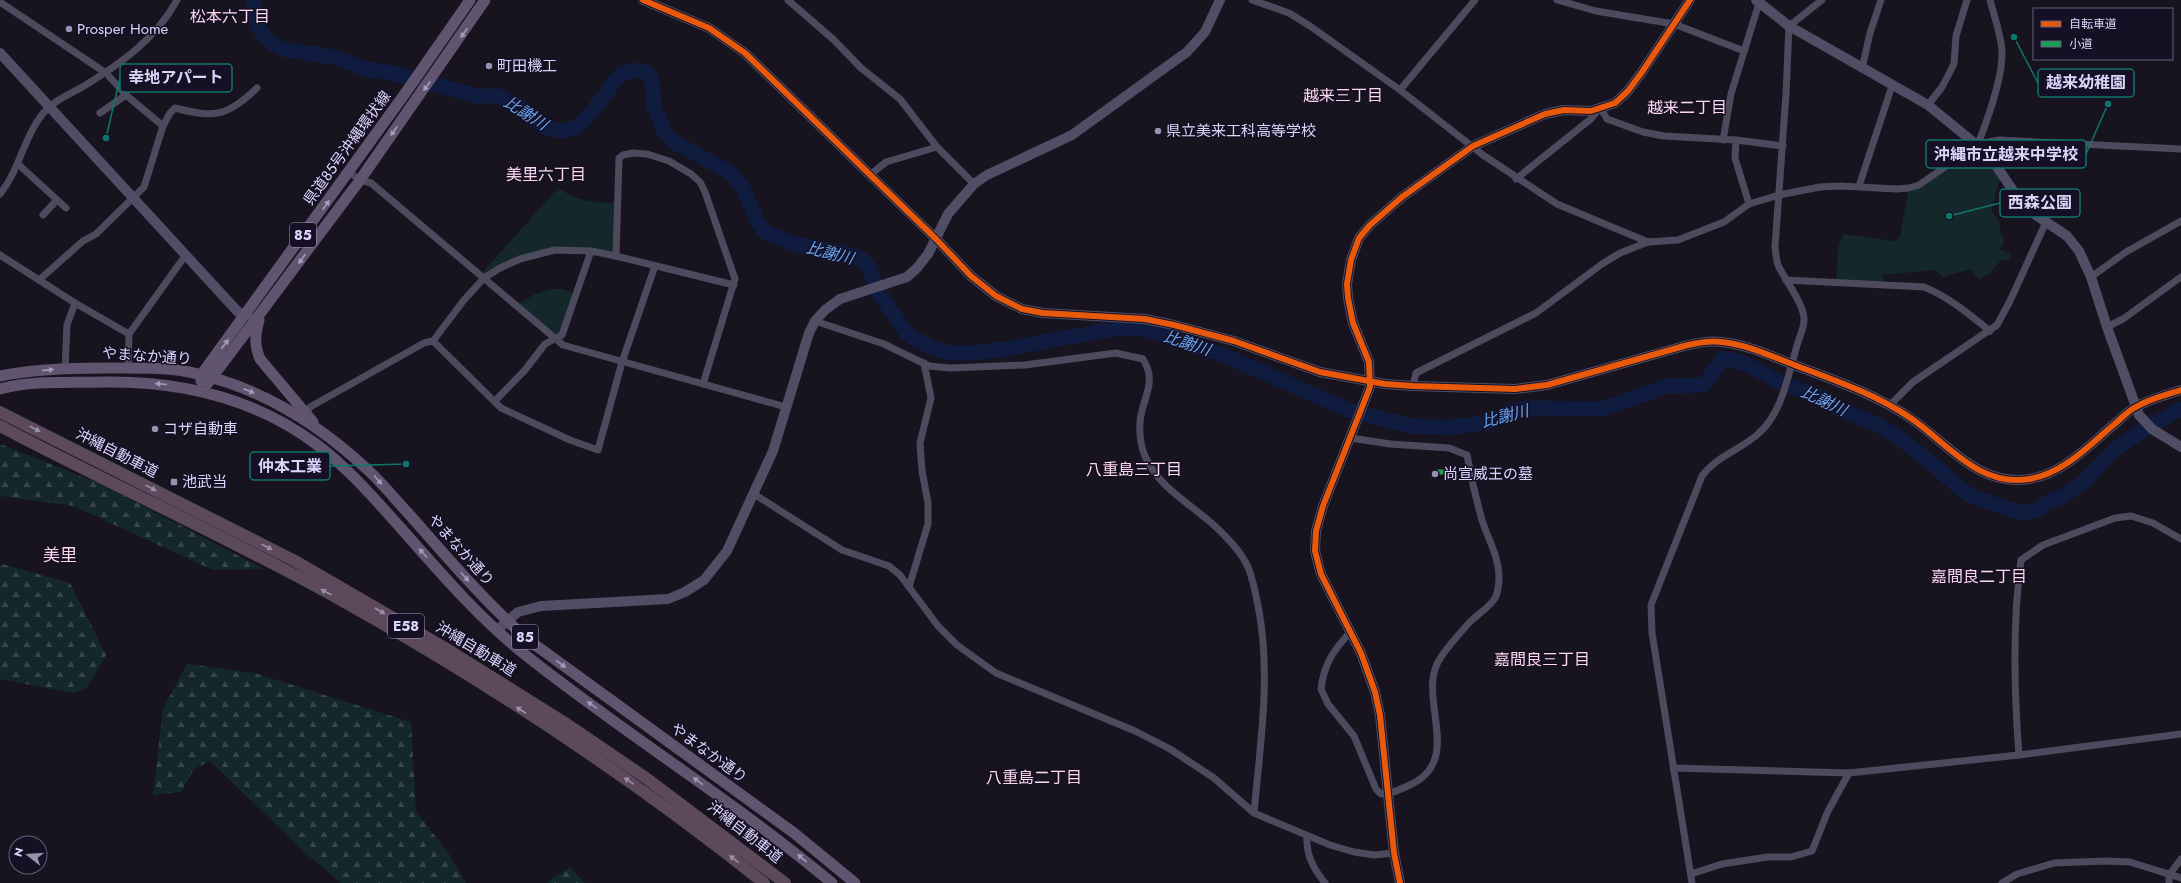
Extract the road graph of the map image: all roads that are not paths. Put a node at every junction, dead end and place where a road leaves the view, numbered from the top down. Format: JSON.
{"nodes":[{"id":1,"x":177,"y":0,"type":"edge"},
{"id":2,"x":470,"y":0,"type":"edge"},
{"id":3,"x":485,"y":0,"type":"edge"},
{"id":4,"x":643,"y":0,"type":"edge"},
{"id":5,"x":788,"y":0,"type":"edge"},
{"id":6,"x":1220,"y":0,"type":"edge"},
{"id":7,"x":1252,"y":0,"type":"edge"},
{"id":8,"x":1475,"y":0,"type":"edge"},
{"id":9,"x":1558,"y":0,"type":"edge"},
{"id":10,"x":1690,"y":0,"type":"edge"},
{"id":11,"x":1822,"y":0,"type":"edge"},
{"id":12,"x":1881,"y":0,"type":"edge"},
{"id":13,"x":1968,"y":0,"type":"edge"},
{"id":14,"x":1990,"y":0,"type":"edge"},
{"id":15,"x":1757,"y":1,"type":"edge"},
{"id":16,"x":0,"y":2,"type":"edge"},
{"id":17,"x":1674,"y":24,"type":"junction"},
{"id":18,"x":1789,"y":26,"type":"junction"},
{"id":19,"x":1744,"y":51,"type":"junction"},
{"id":20,"x":0,"y":53,"type":"edge"},
{"id":21,"x":1862,"y":69,"type":"junction"},
{"id":22,"x":106,"y":73,"type":"junction"},
{"id":23,"x":1892,"y":86,"type":"junction"},
{"id":24,"x":257,"y":88,"type":"dead end"},
{"id":25,"x":1400,"y":90,"type":"junction"},
{"id":26,"x":126,"y":95,"type":"junction"},
{"id":27,"x":1928,"y":105,"type":"junction"},
{"id":28,"x":49,"y":107,"type":"junction"},
{"id":29,"x":1600,"y":107,"type":"junction"},
{"id":30,"x":100,"y":113,"type":"dead end"},
{"id":31,"x":162,"y":126,"type":"junction"},
{"id":32,"x":1723,"y":140,"type":"junction"},
{"id":33,"x":1736,"y":140,"type":"junction"},
{"id":34,"x":1978,"y":144,"type":"junction"},
{"id":35,"x":1474,"y":146,"type":"junction"},
{"id":36,"x":1783,"y":146,"type":"junction"},
{"id":37,"x":937,"y":147,"type":"junction"},
{"id":38,"x":2181,"y":149,"type":"edge"},
{"id":39,"x":18,"y":164,"type":"junction"},
{"id":40,"x":349,"y":172,"type":"junction"},
{"id":41,"x":870,"y":175,"type":"junction"},
{"id":42,"x":1516,"y":179,"type":"junction"},
{"id":43,"x":360,"y":180,"type":"junction"},
{"id":44,"x":974,"y":184,"type":"junction"},
{"id":45,"x":1858,"y":186,"type":"junction"},
{"id":46,"x":0,"y":194,"type":"edge"},
{"id":47,"x":1779,"y":195,"type":"junction"},
{"id":48,"x":133,"y":198,"type":"junction"},
{"id":49,"x":57,"y":200,"type":"junction"},
{"id":50,"x":1749,"y":204,"type":"junction"},
{"id":51,"x":66,"y":208,"type":"dead end"},
{"id":52,"x":43,"y":215,"type":"dead end"},
{"id":53,"x":2181,"y":221,"type":"edge"},
{"id":54,"x":2046,"y":222,"type":"junction"},
{"id":55,"x":936,"y":239,"type":"junction"},
{"id":56,"x":1648,"y":242,"type":"junction"},
{"id":57,"x":591,"y":251,"type":"junction"},
{"id":58,"x":0,"y":256,"type":"edge"},
{"id":59,"x":185,"y":256,"type":"junction"},
{"id":60,"x":616,"y":256,"type":"junction"},
{"id":61,"x":655,"y":266,"type":"junction"},
{"id":62,"x":2091,"y":277,"type":"junction"},
{"id":63,"x":2181,"y":277,"type":"edge"},
{"id":64,"x":484,"y":278,"type":"junction"},
{"id":65,"x":39,"y":280,"type":"junction"},
{"id":66,"x":1786,"y":280,"type":"junction"},
{"id":67,"x":734,"y":285,"type":"junction"},
{"id":68,"x":75,"y":303,"type":"junction"},
{"id":69,"x":261,"y":314,"type":"junction"},
{"id":70,"x":247,"y":315,"type":"junction"},
{"id":71,"x":816,"y":321,"type":"junction"},
{"id":72,"x":2107,"y":327,"type":"junction"},
{"id":73,"x":1990,"y":331,"type":"junction"},
{"id":74,"x":129,"y":334,"type":"junction"},
{"id":75,"x":557,"y":339,"type":"junction"},
{"id":76,"x":433,"y":341,"type":"junction"},
{"id":77,"x":622,"y":362,"type":"junction"},
{"id":78,"x":924,"y":363,"type":"junction"},
{"id":79,"x":128,"y":368,"type":"junction"},
{"id":80,"x":1791,"y":368,"type":"junction"},
{"id":81,"x":66,"y":369,"type":"junction"},
{"id":82,"x":0,"y":376,"type":"edge"},
{"id":83,"x":207,"y":377,"type":"junction"},
{"id":84,"x":1371,"y":381,"type":"junction"},
{"id":85,"x":703,"y":384,"type":"junction"},
{"id":86,"x":1413,"y":386,"type":"junction"},
{"id":87,"x":0,"y":389,"type":"edge"},
{"id":88,"x":200,"y":390,"type":"junction"},
{"id":89,"x":2181,"y":390,"type":"edge"},
{"id":90,"x":495,"y":401,"type":"junction"},
{"id":91,"x":1890,"y":405,"type":"junction"},
{"id":92,"x":786,"y":407,"type":"junction"},
{"id":93,"x":2137,"y":411,"type":"junction"},
{"id":94,"x":0,"y":412,"type":"edge"},
{"id":95,"x":306,"y":412,"type":"junction"},
{"id":96,"x":0,"y":426,"type":"edge"},
{"id":97,"x":316,"y":426,"type":"junction"},
{"id":98,"x":1351,"y":438,"type":"junction"},
{"id":99,"x":2181,"y":447,"type":"edge"},
{"id":100,"x":754,"y":494,"type":"junction"},
{"id":101,"x":2181,"y":539,"type":"edge"},
{"id":102,"x":909,"y":587,"type":"junction"},
{"id":103,"x":507,"y":622,"type":"junction"},
{"id":104,"x":497,"y":630,"type":"junction"},
{"id":105,"x":1351,"y":631,"type":"junction"},
{"id":106,"x":2181,"y":734,"type":"edge"},
{"id":107,"x":2019,"y":755,"type":"junction"},
{"id":108,"x":1673,"y":768,"type":"junction"},
{"id":109,"x":1849,"y":773,"type":"junction"},
{"id":110,"x":1388,"y":794,"type":"junction"},
{"id":111,"x":1254,"y":813,"type":"junction"},
{"id":112,"x":794,"y":833,"type":"junction"},
{"id":113,"x":1308,"y":836,"type":"junction"},
{"id":114,"x":785,"y":844,"type":"junction"},
{"id":115,"x":1394,"y":853,"type":"junction"},
{"id":116,"x":2181,"y":859,"type":"edge"},
{"id":117,"x":1691,"y":874,"type":"junction"},
{"id":118,"x":2169,"y":875,"type":"junction"},
{"id":119,"x":2181,"y":878,"type":"edge"},
{"id":120,"x":764,"y":883,"type":"edge"},
{"id":121,"x":785,"y":883,"type":"edge"},
{"id":122,"x":832,"y":883,"type":"edge"},
{"id":123,"x":855,"y":883,"type":"edge"},
{"id":124,"x":1325,"y":883,"type":"edge"},
{"id":125,"x":1400,"y":883,"type":"edge"},
{"id":126,"x":1692,"y":883,"type":"edge"},
{"id":127,"x":2002,"y":883,"type":"edge"},
{"id":128,"x":2169,"y":883,"type":"edge"}],
"edges":[{"from":1,"to":22,"type":"street"},
{"from":2,"to":40,"type":"main road","name":"県道85号沖縄環状線","number":"85"},
{"from":3,"to":43,"type":"main road","name":"県道85号沖縄環状線","number":"85","one_way":true},
{"from":4,"to":41,"type":"street"},
{"from":5,"to":37,"type":"street"},
{"from":6,"to":44,"type":"street"},
{"from":7,"to":25,"type":"street"},
{"from":8,"to":25,"type":"street"},
{"from":9,"to":17,"type":"street"},
{"from":10,"to":17,"type":"street"},
{"from":11,"to":18,"type":"street"},
{"from":12,"to":21,"type":"street"},
{"from":13,"to":27,"type":"street"},
{"from":14,"to":34,"type":"street"},
{"from":15,"to":18,"type":"street"},
{"from":15,"to":19,"type":"street"},
{"from":16,"to":22,"type":"street"},
{"from":17,"to":19,"type":"street"},
{"from":17,"to":29,"type":"street"},
{"from":18,"to":21,"type":"street"},
{"from":18,"to":36,"type":"street"},
{"from":19,"to":32,"type":"street"},
{"from":20,"to":28,"type":"street"},
{"from":21,"to":23,"type":"street"},
{"from":22,"to":26,"type":"street"},
{"from":22,"to":28,"type":"street"},
{"from":23,"to":27,"type":"street"},
{"from":23,"to":45,"type":"street"},
{"from":24,"to":31,"type":"street"},
{"from":25,"to":35,"type":"street"},
{"from":26,"to":30,"type":"street"},
{"from":26,"to":31,"type":"street"},
{"from":27,"to":34,"type":"street"},
{"from":28,"to":39,"type":"street"},
{"from":28,"to":48,"type":"street"},
{"from":29,"to":32,"type":"street"},
{"from":29,"to":35,"type":"street"},
{"from":29,"to":42,"type":"street"},
{"from":31,"to":48,"type":"street"},
{"from":32,"to":33,"type":"street"},
{"from":33,"to":36,"type":"street"},
{"from":33,"to":50,"type":"street"},
{"from":34,"to":38,"type":"street"},
{"from":34,"to":45,"type":"street"},
{"from":34,"to":54,"type":"street"},
{"from":35,"to":42,"type":"street"},
{"from":35,"to":84,"type":"street"},
{"from":36,"to":47,"type":"street"},
{"from":37,"to":41,"type":"street"},
{"from":37,"to":44,"type":"street"},
{"from":39,"to":46,"type":"street"},
{"from":39,"to":49,"type":"street"},
{"from":40,"to":43,"type":"street"},
{"from":70,"to":40,"type":"main road","name":"県道85号沖縄環状線","number":"85","one_way":true},
{"from":41,"to":55,"type":"street"},
{"from":42,"to":56,"type":"street"},
{"from":43,"to":64,"type":"street"},
{"from":43,"to":69,"type":"main road","name":"県道85号沖縄環状線","number":"85","one_way":true},
{"from":44,"to":55,"type":"street"},
{"from":45,"to":47,"type":"street"},
{"from":47,"to":50,"type":"street"},
{"from":47,"to":66,"type":"street"},
{"from":48,"to":59,"type":"street"},
{"from":48,"to":65,"type":"street"},
{"from":49,"to":51,"type":"street"},
{"from":49,"to":52,"type":"street"},
{"from":50,"to":56,"type":"street"},
{"from":53,"to":62,"type":"street"},
{"from":54,"to":62,"type":"street"},
{"from":54,"to":73,"type":"street"},
{"from":55,"to":71,"type":"street"},
{"from":55,"to":84,"type":"street"},
{"from":56,"to":86,"type":"street"},
{"from":57,"to":60,"type":"street"},
{"from":57,"to":64,"type":"street"},
{"from":57,"to":75,"type":"street"},
{"from":58,"to":65,"type":"street"},
{"from":59,"to":70,"type":"street"},
{"from":59,"to":74,"type":"street"},
{"from":60,"to":61,"type":"street"},
{"from":60,"to":67,"type":"street"},
{"from":61,"to":67,"type":"street"},
{"from":61,"to":77,"type":"street"},
{"from":62,"to":72,"type":"street"},
{"from":63,"to":72,"type":"street"},
{"from":64,"to":75,"type":"street"},
{"from":64,"to":76,"type":"street"},
{"from":65,"to":68,"type":"street"},
{"from":66,"to":73,"type":"street"},
{"from":66,"to":80,"type":"street"},
{"from":67,"to":85,"type":"street"},
{"from":68,"to":74,"type":"street"},
{"from":68,"to":81,"type":"street"},
{"from":69,"to":83,"type":"main road","name":"県道85号沖縄環状線","number":"85"},
{"from":69,"to":95,"type":"main road"},
{"from":83,"to":70,"type":"main road","name":"県道85号沖縄環状線","number":"85","one_way":true},
{"from":71,"to":78,"type":"street"},
{"from":71,"to":92,"type":"street"},
{"from":72,"to":93,"type":"street"},
{"from":73,"to":91,"type":"street"},
{"from":74,"to":79,"type":"street"},
{"from":75,"to":77,"type":"street"},
{"from":75,"to":90,"type":"street"},
{"from":76,"to":90,"type":"street"},
{"from":76,"to":95,"type":"street"},
{"from":77,"to":85,"type":"street"},
{"from":77,"to":90,"type":"street"},
{"from":78,"to":102,"type":"street"},
{"from":78,"to":111,"type":"street"},
{"from":79,"to":81,"type":"main road","name":"やまなか通り","number":"85"},
{"from":79,"to":83,"type":"main road","name":"やまなか通り","number":"85"},
{"from":80,"to":86,"type":"street"},
{"from":80,"to":91,"type":"street"},
{"from":80,"to":108,"type":"street"},
{"from":82,"to":81,"type":"main road","name":"やまなか通り","number":"85","one_way":true},
{"from":83,"to":88,"type":"main road"},
{"from":83,"to":97,"type":"main road","name":"やまなか通り","number":"85","one_way":true},
{"from":84,"to":86,"type":"street"},
{"from":84,"to":98,"type":"street"},
{"from":85,"to":92,"type":"street"},
{"from":88,"to":87,"type":"main road","name":"やまなか通り","number":"85","one_way":true},
{"from":104,"to":88,"type":"main road","name":"やまなか通り","number":"85","one_way":true},
{"from":89,"to":93,"type":"street"},
{"from":91,"to":93,"type":"street"},
{"from":92,"to":100,"type":"street"},
{"from":93,"to":99,"type":"street"},
{"from":94,"to":121,"type":"highway","name":"沖縄自動車道","number":"E58","one_way":true},
{"from":95,"to":97,"type":"main road"},
{"from":120,"to":96,"type":"highway","name":"沖縄自動車道","number":"E58","one_way":true},
{"from":97,"to":103,"type":"main road","name":"やまなか通り","number":"85","one_way":true},
{"from":98,"to":105,"type":"street"},
{"from":98,"to":110,"type":"street"},
{"from":100,"to":102,"type":"street"},
{"from":100,"to":103,"type":"street"},
{"from":101,"to":107,"type":"street"},
{"from":102,"to":111,"type":"street"},
{"from":103,"to":104,"type":"street"},
{"from":103,"to":112,"type":"main road","name":"やまなか通り","number":"85","one_way":true},
{"from":114,"to":104,"type":"main road","name":"やまなか通り","number":"85","one_way":true},
{"from":105,"to":110,"type":"street"},
{"from":105,"to":110,"type":"street"},
{"from":106,"to":107,"type":"street"},
{"from":107,"to":109,"type":"street"},
{"from":108,"to":109,"type":"street"},
{"from":108,"to":117,"type":"street"},
{"from":109,"to":117,"type":"street"},
{"from":110,"to":115,"type":"street"},
{"from":111,"to":113,"type":"street"},
{"from":112,"to":114,"type":"main road"},
{"from":112,"to":123,"type":"main road","name":"やまなか通り","number":"85"},
{"from":113,"to":115,"type":"street"},
{"from":113,"to":124,"type":"street"},
{"from":122,"to":114,"type":"main road","name":"やまなか通り","number":"85","one_way":true},
{"from":115,"to":125,"type":"street"},
{"from":116,"to":118,"type":"street"},
{"from":117,"to":126,"type":"street"},
{"from":118,"to":119,"type":"street"},
{"from":118,"to":127,"type":"street"},
{"from":118,"to":128,"type":"street"}]}
